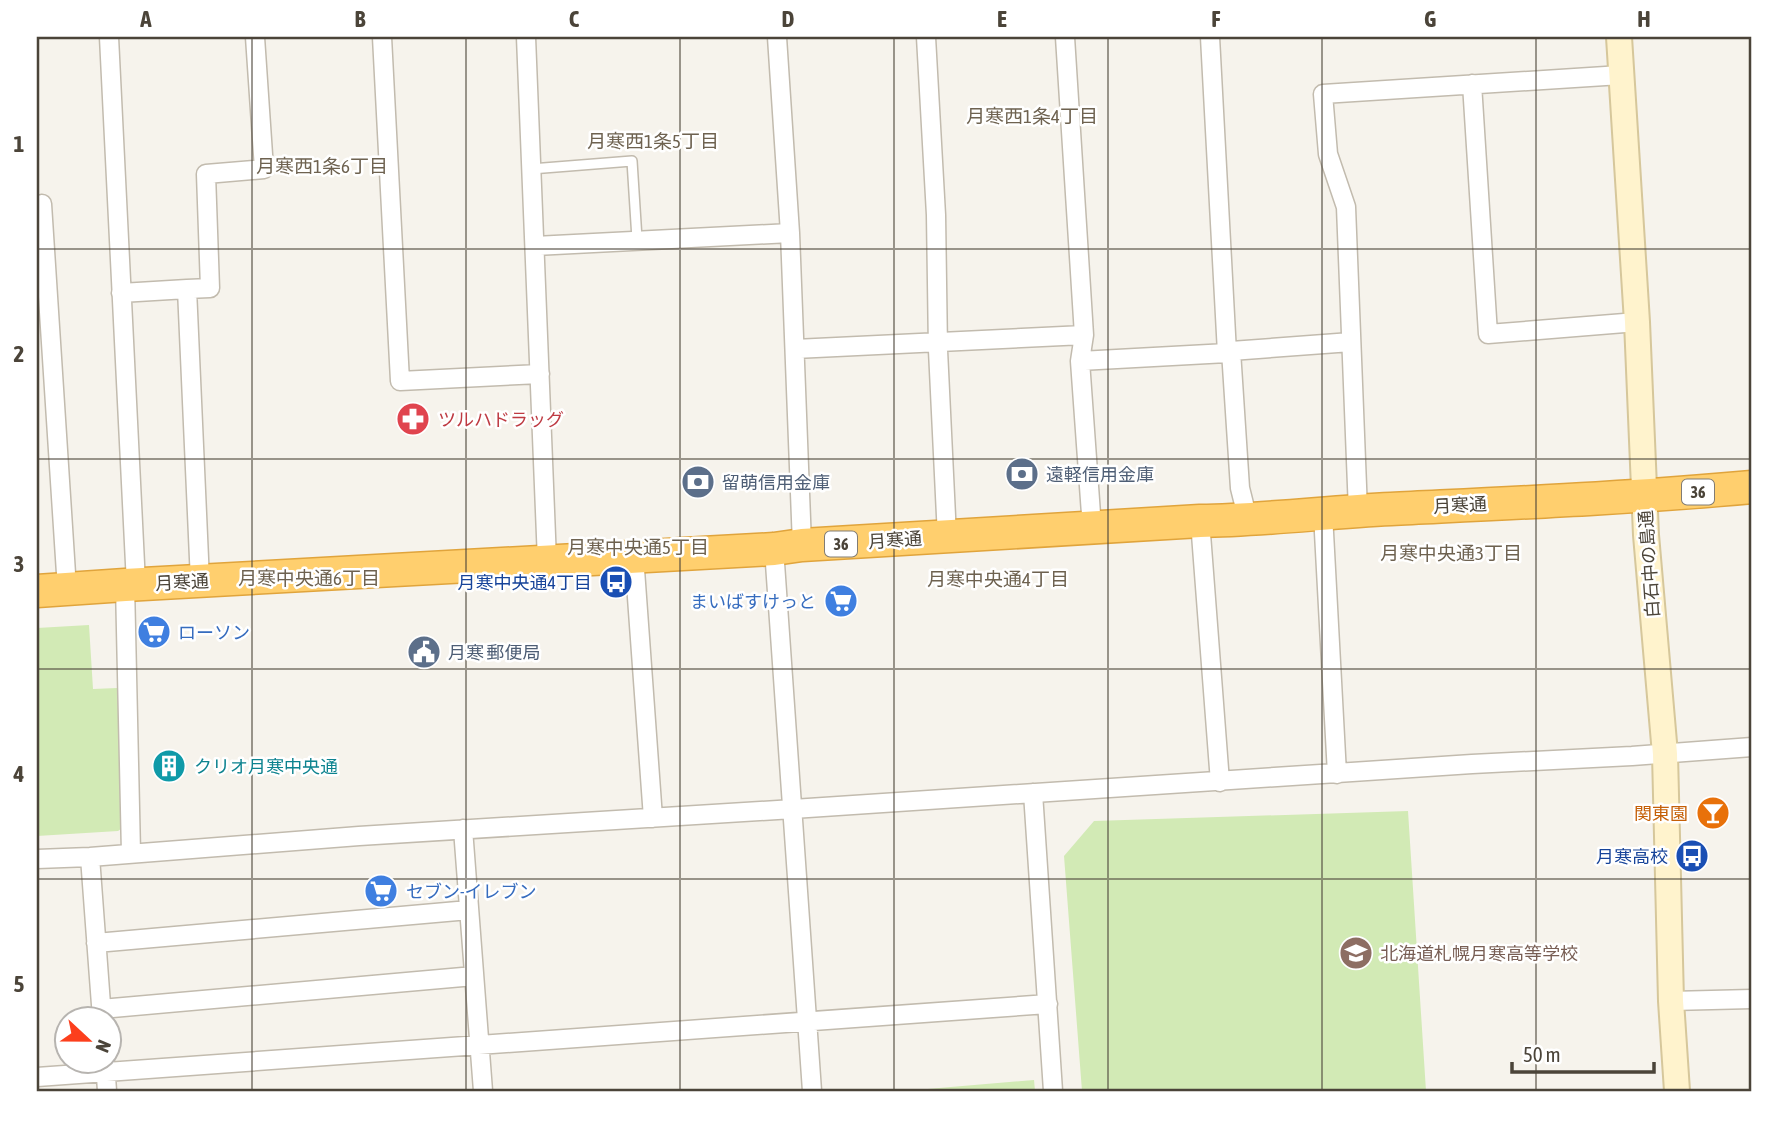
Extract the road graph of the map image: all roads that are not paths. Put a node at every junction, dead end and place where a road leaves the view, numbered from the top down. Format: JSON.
{"nodes":[{"id":1,"x":109,"y":37,"type":"edge"},
{"id":2,"x":255,"y":37,"type":"edge"},
{"id":3,"x":382,"y":37,"type":"edge"},
{"id":4,"x":526,"y":37,"type":"edge"},
{"id":5,"x":777,"y":37,"type":"edge"},
{"id":6,"x":926,"y":37,"type":"edge"},
{"id":7,"x":1065,"y":37,"type":"edge"},
{"id":8,"x":1210,"y":37,"type":"edge"},
{"id":9,"x":1619,"y":37,"type":"edge"},
{"id":10,"x":1621,"y":75,"type":"junction"},
{"id":11,"x":1472,"y":84,"type":"junction"},
{"id":12,"x":531,"y":169,"type":"junction"},
{"id":13,"x":42,"y":204,"type":"dead end"},
{"id":14,"x":790,"y":233,"type":"junction"},
{"id":15,"x":637,"y":239,"type":"junction"},
{"id":16,"x":535,"y":246,"type":"junction"},
{"id":17,"x":187,"y":289,"type":"junction"},
{"id":18,"x":121,"y":293,"type":"junction"},
{"id":19,"x":43,"y":306,"type":"edge"},
{"id":20,"x":1637,"y":322,"type":"junction"},
{"id":21,"x":1084,"y":335,"type":"junction"},
{"id":22,"x":938,"y":341,"type":"junction"},
{"id":23,"x":1351,"y":342,"type":"junction"},
{"id":24,"x":795,"y":349,"type":"junction"},
{"id":25,"x":1229,"y":352,"type":"junction"},
{"id":26,"x":1080,"y":361,"type":"junction"},
{"id":27,"x":540,"y":374,"type":"junction"},
{"id":28,"x":1752,"y":487,"type":"edge"},
{"id":29,"x":1644,"y":496,"type":"junction"},
{"id":30,"x":1358,"y":511,"type":"junction"},
{"id":31,"x":1323,"y":514,"type":"junction"},
{"id":32,"x":1248,"y":520,"type":"junction"},
{"id":33,"x":1200,"y":522,"type":"junction"},
{"id":34,"x":1092,"y":528,"type":"junction"},
{"id":35,"x":947,"y":537,"type":"junction"},
{"id":36,"x":788,"y":547,"type":"junction"},
{"id":37,"x":634,"y":556,"type":"junction"},
{"id":38,"x":547,"y":561,"type":"junction"},
{"id":39,"x":200,"y":581,"type":"junction"},
{"id":40,"x":130,"y":584,"type":"junction"},
{"id":41,"x":52,"y":590,"type":"edge"},
{"id":42,"x":1752,"y":747,"type":"edge"},
{"id":43,"x":1665,"y":754,"type":"junction"},
{"id":44,"x":1337,"y":774,"type":"junction"},
{"id":45,"x":1220,"y":782,"type":"junction"},
{"id":46,"x":1033,"y":793,"type":"junction"},
{"id":47,"x":793,"y":809,"type":"junction"},
{"id":48,"x":653,"y":818,"type":"junction"},
{"id":49,"x":463,"y":829,"type":"junction"},
{"id":50,"x":131,"y":853,"type":"junction"},
{"id":51,"x":90,"y":857,"type":"junction"},
{"id":52,"x":37,"y":859,"type":"edge"},
{"id":53,"x":469,"y":910,"type":"junction"},
{"id":54,"x":96,"y":943,"type":"junction"},
{"id":55,"x":474,"y":976,"type":"junction"},
{"id":56,"x":1752,"y":999,"type":"edge"},
{"id":57,"x":1671,"y":1001,"type":"junction"},
{"id":58,"x":1048,"y":1004,"type":"junction"},
{"id":59,"x":101,"y":1006,"type":"edge"},
{"id":60,"x":122,"y":1012,"type":"edge"},
{"id":61,"x":806,"y":1022,"type":"junction"},
{"id":62,"x":479,"y":1045,"type":"junction"},
{"id":63,"x":122,"y":1066,"type":"edge"},
{"id":64,"x":483,"y":1091,"type":"edge"},
{"id":65,"x":812,"y":1091,"type":"edge"},
{"id":66,"x":1053,"y":1091,"type":"edge"},
{"id":67,"x":1677,"y":1091,"type":"edge"}],
"edges":[{"from":1,"to":18,"type":"street"},
{"from":2,"to":17,"type":"street"},
{"from":3,"to":27,"type":"street"},
{"from":4,"to":12,"type":"street"},
{"from":5,"to":14,"type":"street"},
{"from":6,"to":22,"type":"street"},
{"from":7,"to":21,"type":"street"},
{"from":8,"to":25,"type":"street"},
{"from":9,"to":10,"type":"street","name":"白石中の島通"},
{"from":10,"to":11,"type":"street"},
{"from":10,"to":20,"type":"street","name":"白石中の島通"},
{"from":11,"to":20,"type":"street"},
{"from":11,"to":23,"type":"street"},
{"from":12,"to":15,"type":"lane"},
{"from":12,"to":16,"type":"street"},
{"from":13,"to":19,"type":"street"},
{"from":14,"to":15,"type":"street"},
{"from":14,"to":24,"type":"street"},
{"from":15,"to":16,"type":"street"},
{"from":16,"to":27,"type":"street"},
{"from":17,"to":18,"type":"street"},
{"from":17,"to":39,"type":"street"},
{"from":18,"to":40,"type":"street"},
{"from":19,"to":41,"type":"street"},
{"from":20,"to":29,"type":"street","name":"白石中の島通"},
{"from":21,"to":22,"type":"street"},
{"from":21,"to":26,"type":"street"},
{"from":22,"to":24,"type":"street"},
{"from":22,"to":35,"type":"street"},
{"from":23,"to":25,"type":"street"},
{"from":23,"to":30,"type":"street"},
{"from":24,"to":36,"type":"street"},
{"from":25,"to":26,"type":"street"},
{"from":25,"to":32,"type":"street"},
{"from":26,"to":34,"type":"street"},
{"from":27,"to":38,"type":"street"},
{"from":28,"to":29,"type":"highway","name":"月寒通","number":"36"},
{"from":29,"to":30,"type":"highway","name":"月寒通","number":"36"},
{"from":29,"to":43,"type":"street","name":"白石中の島通"},
{"from":30,"to":31,"type":"highway","name":"月寒通","number":"36"},
{"from":31,"to":32,"type":"highway","name":"月寒通","number":"36"},
{"from":31,"to":44,"type":"street"},
{"from":32,"to":33,"type":"highway","name":"月寒通","number":"36"},
{"from":33,"to":34,"type":"highway","name":"月寒通","number":"36"},
{"from":33,"to":45,"type":"street"},
{"from":34,"to":35,"type":"highway","name":"月寒通","number":"36"},
{"from":35,"to":36,"type":"highway","name":"月寒通","number":"36"},
{"from":36,"to":37,"type":"highway","name":"月寒通","number":"36"},
{"from":36,"to":47,"type":"street"},
{"from":37,"to":38,"type":"highway","name":"月寒通","number":"36"},
{"from":37,"to":48,"type":"street"},
{"from":38,"to":39,"type":"highway","name":"月寒通","number":"36"},
{"from":39,"to":40,"type":"highway","name":"月寒通","number":"36"},
{"from":40,"to":41,"type":"highway","name":"月寒通","number":"36"},
{"from":40,"to":50,"type":"street"},
{"from":42,"to":43,"type":"street"},
{"from":43,"to":44,"type":"street"},
{"from":43,"to":57,"type":"street","name":"白石中の島通"},
{"from":44,"to":45,"type":"street"},
{"from":45,"to":46,"type":"street"},
{"from":46,"to":47,"type":"street"},
{"from":46,"to":58,"type":"street"},
{"from":47,"to":48,"type":"street"},
{"from":47,"to":61,"type":"street"},
{"from":48,"to":49,"type":"street"},
{"from":49,"to":50,"type":"street"},
{"from":49,"to":53,"type":"street"},
{"from":50,"to":51,"type":"street"},
{"from":51,"to":52,"type":"street"},
{"from":51,"to":54,"type":"street"},
{"from":53,"to":54,"type":"street"},
{"from":53,"to":55,"type":"street"},
{"from":54,"to":59,"type":"street"},
{"from":55,"to":60,"type":"street"},
{"from":55,"to":62,"type":"street"},
{"from":56,"to":57,"type":"street"},
{"from":57,"to":67,"type":"street","name":"白石中の島通"},
{"from":58,"to":61,"type":"street"},
{"from":58,"to":66,"type":"street"},
{"from":61,"to":62,"type":"street"},
{"from":61,"to":65,"type":"street"},
{"from":62,"to":63,"type":"street"},
{"from":62,"to":64,"type":"street"}]}
